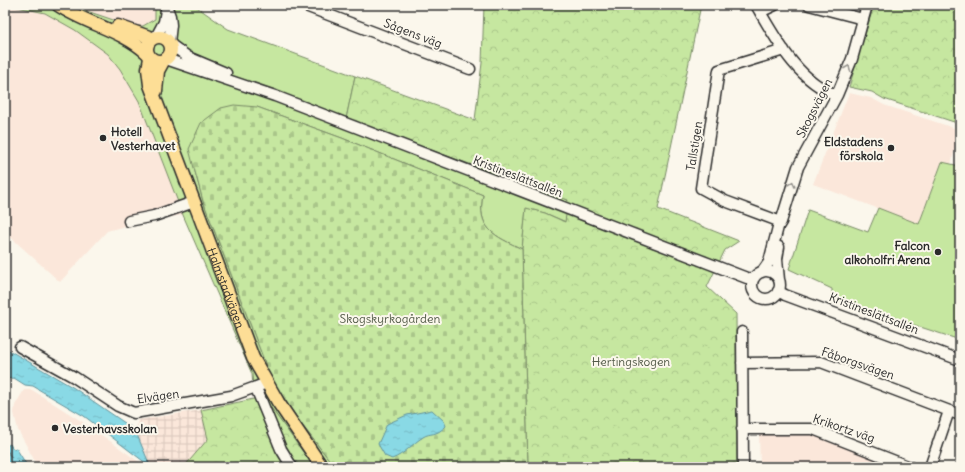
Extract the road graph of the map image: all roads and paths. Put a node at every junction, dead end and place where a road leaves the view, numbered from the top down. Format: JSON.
{"nodes":[{"id":1,"x":58,"y":5,"type":"edge"},
{"id":2,"x":62,"y":5,"type":"edge"},
{"id":3,"x":303,"y":5,"type":"edge"},
{"id":4,"x":775,"y":5,"type":"edge"},
{"id":5,"x":809,"y":5,"type":"edge"},
{"id":6,"x":868,"y":5,"type":"edge"},
{"id":7,"x":166,"y":7,"type":"edge"},
{"id":8,"x":758,"y":8,"type":"edge"},
{"id":9,"x":863,"y":19,"type":"junction"},
{"id":10,"x":154,"y":38,"type":"junction"},
{"id":11,"x":170,"y":43,"type":"junction"},
{"id":12,"x":784,"y":50,"type":"junction"},
{"id":13,"x":148,"y":55,"type":"junction"},
{"id":14,"x":165,"y":59,"type":"junction"},
{"id":15,"x":470,"y":69,"type":"dead end"},
{"id":16,"x":837,"y":95,"type":"junction"},
{"id":17,"x":155,"y":96,"type":"junction"},
{"id":18,"x":275,"y":96,"type":"junction"},
{"id":19,"x":194,"y":202,"type":"junction"},
{"id":20,"x":129,"y":220,"type":"dead end"},
{"id":21,"x":781,"y":222,"type":"junction"},
{"id":22,"x":762,"y":272,"type":"junction"},
{"id":23,"x":752,"y":280,"type":"junction"},
{"id":24,"x":779,"y":280,"type":"junction"},
{"id":25,"x":778,"y":291,"type":"junction"},
{"id":26,"x":742,"y":332,"type":"dead end"},
{"id":27,"x":20,"y":347,"type":"dead end"},
{"id":28,"x":960,"y":360,"type":"edge"},
{"id":29,"x":742,"y":363,"type":"junction"},
{"id":30,"x":261,"y":386,"type":"junction"},
{"id":31,"x":949,"y":410,"type":"junction"},
{"id":32,"x":960,"y":415,"type":"edge"},
{"id":33,"x":742,"y":430,"type":"junction"},
{"id":34,"x":292,"y":467,"type":"edge"},
{"id":35,"x":322,"y":467,"type":"edge"},
{"id":36,"x":743,"y":467,"type":"edge"},
{"id":37,"x":910,"y":467,"type":"edge"},
{"id":38,"x":930,"y":467,"type":"edge"}],
"edges":[{"from":1,"to":13,"type":"main road"},
{"from":2,"to":10,"type":"main road"},
{"from":3,"to":15,"type":"street","name":"Sågens väg"},
{"from":4,"to":8,"type":"street"},
{"from":5,"to":9,"type":"street"},
{"from":6,"to":9,"type":"street","name":"Skogsvägen"},
{"from":7,"to":10,"type":"street"},
{"from":7,"to":11,"type":"street"},
{"from":8,"to":12,"type":"street"},
{"from":16,"to":9,"type":"street","name":"Skogsvägen","one_way":true},
{"from":10,"to":11,"type":"main road"},
{"from":10,"to":13,"type":"main road"},
{"from":11,"to":14,"type":"main road"},
{"from":11,"to":18,"type":"street","name":"Kristineslättsallén"},
{"from":12,"to":16,"type":"street"},
{"from":12,"to":21,"type":"street","name":"Tallstigen"},
{"from":13,"to":14,"type":"main road"},
{"from":13,"to":17,"type":"main road","name":"Halmstadvägen"},
{"from":14,"to":17,"type":"main road","name":"Halmstadvägen"},
{"from":14,"to":18,"type":"street","name":"Kristineslättsallén"},
{"from":21,"to":16,"type":"street","name":"Skogsvägen","one_way":true},
{"from":17,"to":19,"type":"main road","name":"Halmstadvägen"},
{"from":18,"to":23,"type":"street","name":"Kristineslättsallén"},
{"from":19,"to":20,"type":"street"},
{"from":19,"to":30,"type":"main road","name":"Halmstadvägen"},
{"from":21,"to":22,"type":"street","name":"Skogsvägen"},
{"from":21,"to":24,"type":"street","name":"Skogsvägen"},
{"from":22,"to":23,"type":"street"},
{"from":22,"to":24,"type":"street"},
{"from":23,"to":25,"type":"street"},
{"from":24,"to":25,"type":"street"},
{"from":25,"to":28,"type":"street","name":"Kristineslättsallén"},
{"from":26,"to":29,"type":"street"},
{"from":27,"to":30,"type":"street","name":"Elvägen"},
{"from":29,"to":31,"type":"street","name":"Fåborgsvägen"},
{"from":29,"to":33,"type":"street"},
{"from":30,"to":34,"type":"street"},
{"from":30,"to":35,"type":"main road","name":"Halmstadvägen"},
{"from":31,"to":32,"type":"street","name":"Fåborgsvägen"},
{"from":31,"to":38,"type":"street"},
{"from":33,"to":36,"type":"street"},
{"from":33,"to":37,"type":"street","name":"Krikortz väg"}]}
